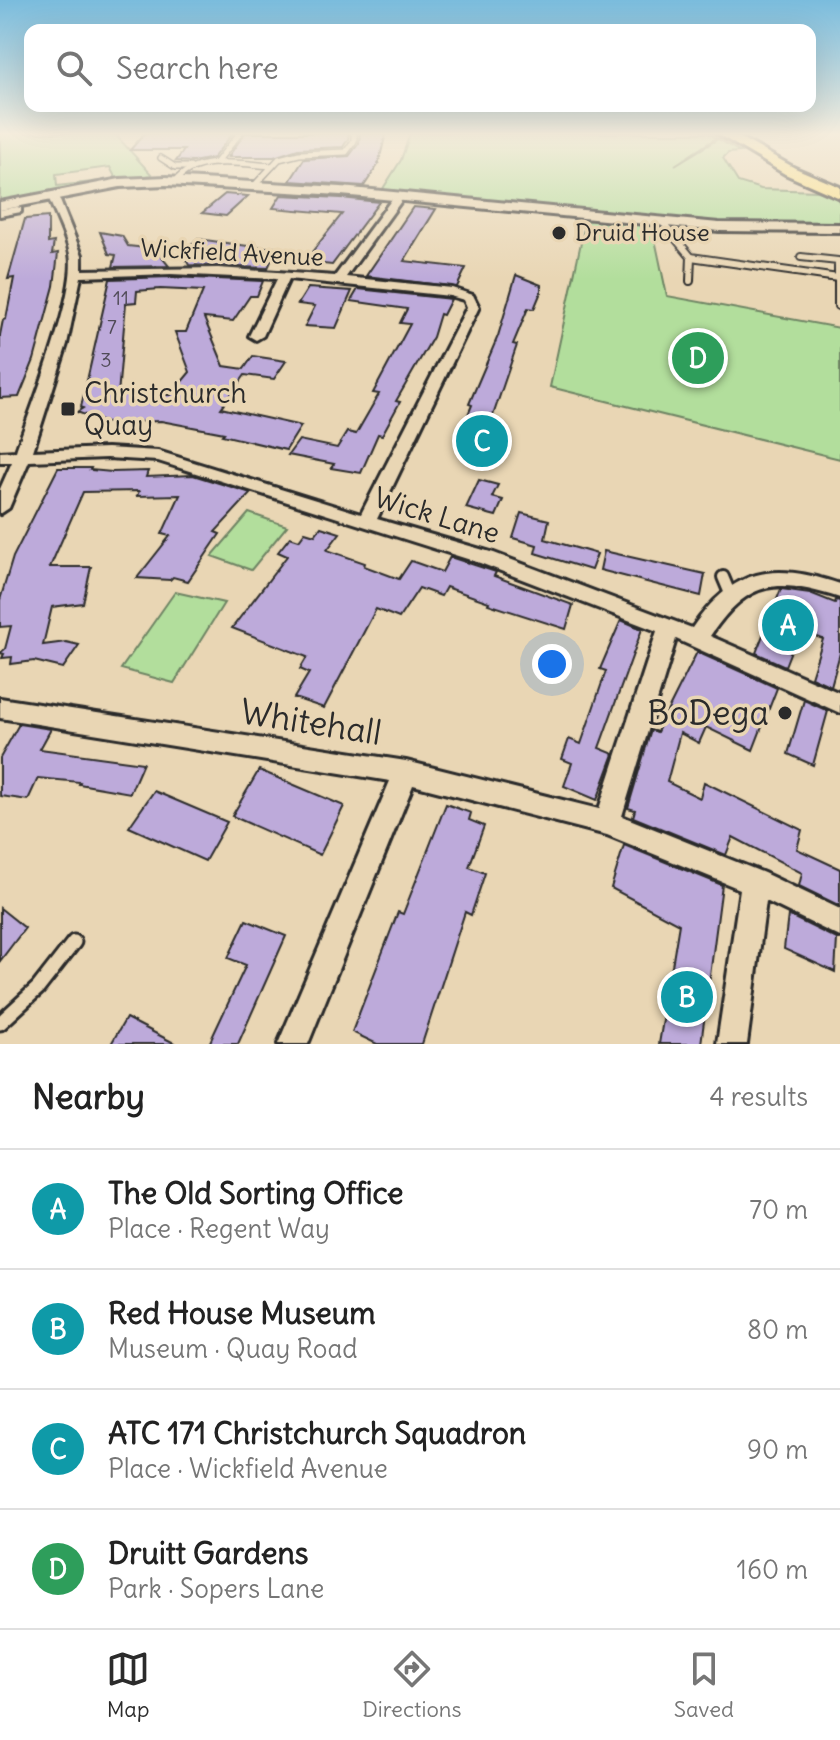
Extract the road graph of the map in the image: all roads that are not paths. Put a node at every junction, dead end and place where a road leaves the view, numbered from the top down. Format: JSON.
{"nodes":[{"id":1,"x":175,"y":182,"type":"joint"},
{"id":2,"x":258,"y":182,"type":"edge"},
{"id":3,"x":814,"y":182,"type":"edge"},
{"id":4,"x":253,"y":187,"type":"junction"},
{"id":5,"x":840,"y":193,"type":"edge"},
{"id":6,"x":53,"y":196,"type":"junction"},
{"id":7,"x":399,"y":197,"type":"junction"},
{"id":8,"x":0,"y":206,"type":"edge"},
{"id":9,"x":17,"y":210,"type":"dead end"},
{"id":10,"x":0,"y":213,"type":"edge"},
{"id":11,"x":662,"y":222,"type":"junction"},
{"id":12,"x":840,"y":228,"type":"edge"},
{"id":13,"x":691,"y":257,"type":"junction"},
{"id":14,"x":801,"y":257,"type":"dead end"},
{"id":15,"x":76,"y":274,"type":"junction"},
{"id":16,"x":285,"y":275,"type":"junction"},
{"id":17,"x":838,"y":278,"type":"junction"},
{"id":18,"x":338,"y":280,"type":"junction"},
{"id":19,"x":690,"y":281,"type":"dead end"},
{"id":20,"x":838,"y":306,"type":"dead end"},
{"id":21,"x":256,"y":336,"type":"dead end"},
{"id":22,"x":23,"y":456,"type":"junction"},
{"id":23,"x":0,"y":457,"type":"edge"},
{"id":24,"x":0,"y":508,"type":"edge"},
{"id":25,"x":366,"y":522,"type":"junction"},
{"id":26,"x":723,"y":577,"type":"dead end"},
{"id":27,"x":840,"y":591,"type":"edge"},
{"id":28,"x":731,"y":596,"type":"junction"},
{"id":29,"x":669,"y":627,"type":"junction"},
{"id":30,"x":697,"y":638,"type":"junction"},
{"id":31,"x":840,"y":703,"type":"edge"},
{"id":32,"x":0,"y":708,"type":"edge"},
{"id":33,"x":406,"y":772,"type":"junction"},
{"id":34,"x":607,"y":823,"type":"junction"},
{"id":35,"x":755,"y":882,"type":"junction"},
{"id":36,"x":840,"y":923,"type":"edge"},
{"id":37,"x":74,"y":942,"type":"dead end"},
{"id":38,"x":0,"y":1023,"type":"edge"},
{"id":39,"x":293,"y":1044,"type":"edge"},
{"id":40,"x":732,"y":1044,"type":"edge"}],
"edges":[{"from":1,"to":4,"type":"street"},
{"from":1,"to":6,"type":"street"},
{"from":2,"to":4,"type":"lane"},
{"from":3,"to":5,"type":"main road"},
{"from":4,"to":7,"type":"street"},
{"from":6,"to":8,"type":"street"},
{"from":6,"to":15,"type":"street"},
{"from":7,"to":11,"type":"street"},
{"from":7,"to":18,"type":"street","name":"Wickfield Avenue"},
{"from":9,"to":10,"type":"street"},
{"from":11,"to":12,"type":"street"},
{"from":11,"to":13,"type":"lane"},
{"from":13,"to":17,"type":"lane"},
{"from":13,"to":19,"type":"lane"},
{"from":14,"to":17,"type":"lane"},
{"from":15,"to":16,"type":"street","name":"Wickfield Avenue"},
{"from":15,"to":22,"type":"street"},
{"from":16,"to":18,"type":"street","name":"Wickfield Avenue"},
{"from":16,"to":21,"type":"street"},
{"from":17,"to":20,"type":"lane"},
{"from":18,"to":25,"type":"street","name":"Wickfield Avenue"},
{"from":22,"to":23,"type":"street","name":"Wick Lane"},
{"from":22,"to":24,"type":"street"},
{"from":22,"to":25,"type":"street","name":"Wick Lane"},
{"from":25,"to":29,"type":"street","name":"Wick Lane"},
{"from":26,"to":28,"type":"lane"},
{"from":27,"to":28,"type":"street"},
{"from":28,"to":30,"type":"street"},
{"from":29,"to":30,"type":"street","name":"Wick Lane"},
{"from":29,"to":34,"type":"street"},
{"from":30,"to":31,"type":"street","name":"Wick Lane"},
{"from":32,"to":33,"type":"street","name":"Whitehall"},
{"from":33,"to":34,"type":"street","name":"Whitehall"},
{"from":33,"to":39,"type":"street"},
{"from":34,"to":35,"type":"street","name":"Whitehall"},
{"from":35,"to":36,"type":"street","name":"Whitehall"},
{"from":35,"to":40,"type":"street"},
{"from":37,"to":38,"type":"lane"}]}
